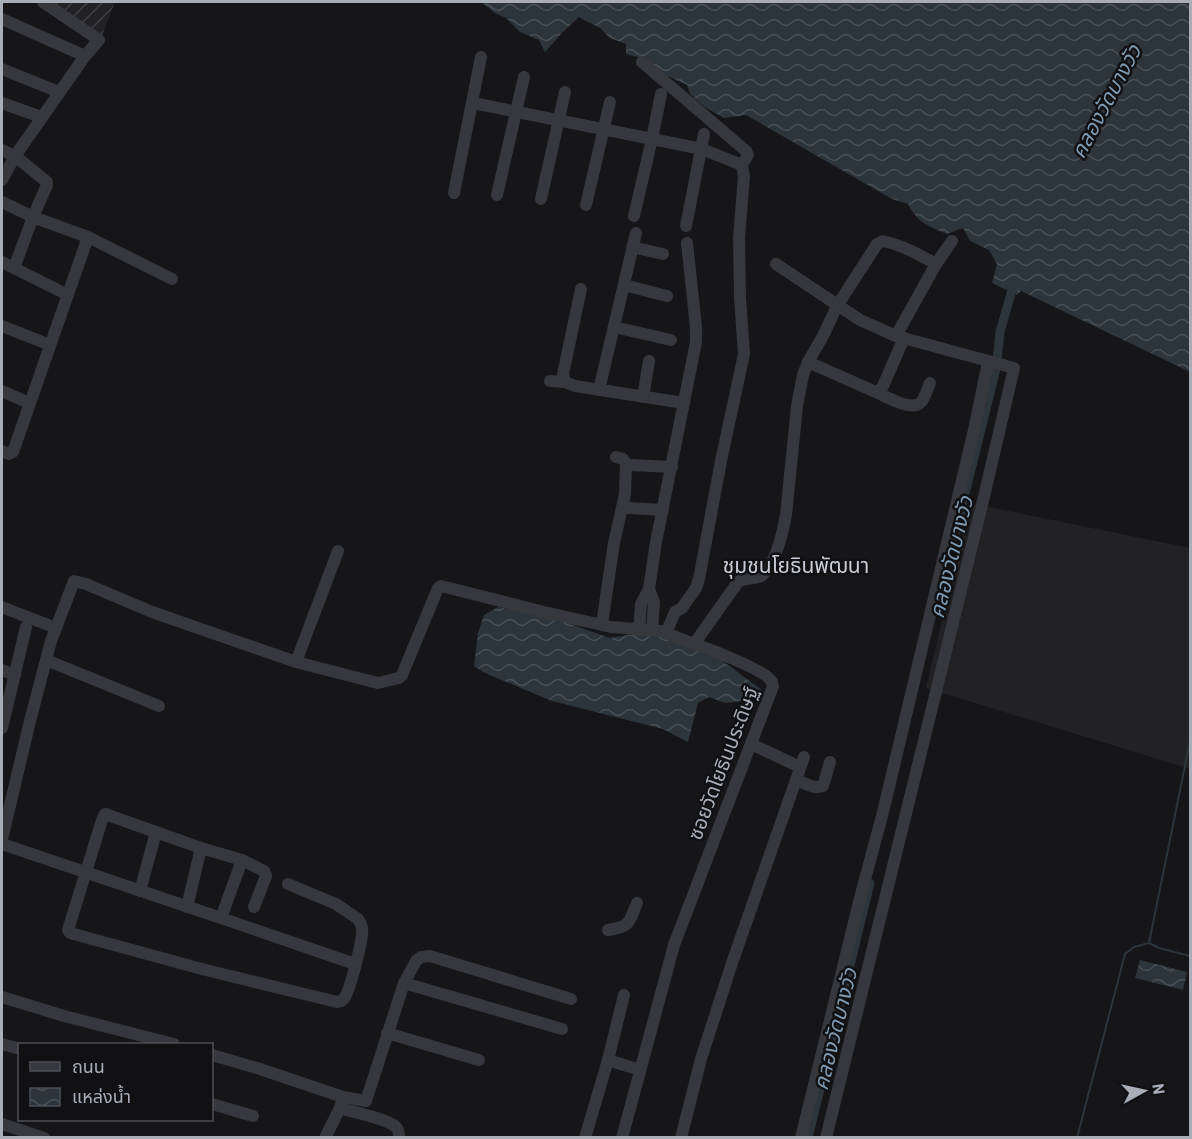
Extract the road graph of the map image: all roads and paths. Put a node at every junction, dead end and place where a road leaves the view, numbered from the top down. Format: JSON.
{"nodes":[{"id":1,"x":43,"y":2,"type":"edge"},
{"id":2,"x":2,"y":19,"type":"edge"},
{"id":3,"x":85,"y":56,"type":"junction"},
{"id":4,"x":481,"y":57,"type":"dead end"},
{"id":5,"x":642,"y":62,"type":"dead end"},
{"id":6,"x":2,"y":69,"type":"edge"},
{"id":7,"x":524,"y":77,"type":"dead end"},
{"id":8,"x":59,"y":92,"type":"junction"},
{"id":9,"x":565,"y":92,"type":"dead end"},
{"id":10,"x":662,"y":94,"type":"dead end"},
{"id":11,"x":610,"y":102,"type":"dead end"},
{"id":12,"x":2,"y":103,"type":"edge"},
{"id":13,"x":473,"y":103,"type":"junction"},
{"id":14,"x":517,"y":112,"type":"junction"},
{"id":15,"x":41,"y":117,"type":"junction"},
{"id":16,"x":559,"y":121,"type":"junction"},
{"id":17,"x":603,"y":129,"type":"junction"},
{"id":18,"x":704,"y":134,"type":"dead end"},
{"id":19,"x":652,"y":139,"type":"junction"},
{"id":20,"x":702,"y":149,"type":"junction"},
{"id":21,"x":2,"y":150,"type":"edge"},
{"id":22,"x":15,"y":156,"type":"junction"},
{"id":23,"x":742,"y":165,"type":"junction"},
{"id":24,"x":2,"y":180,"type":"edge"},
{"id":25,"x":454,"y":193,"type":"dead end"},
{"id":26,"x":497,"y":195,"type":"dead end"},
{"id":27,"x":541,"y":200,"type":"dead end"},
{"id":28,"x":2,"y":202,"type":"edge"},
{"id":29,"x":586,"y":205,"type":"dead end"},
{"id":30,"x":634,"y":216,"type":"dead end"},
{"id":31,"x":33,"y":217,"type":"junction"},
{"id":32,"x":686,"y":226,"type":"dead end"},
{"id":33,"x":636,"y":233,"type":"dead end"},
{"id":34,"x":88,"y":237,"type":"junction"},
{"id":35,"x":952,"y":241,"type":"dead end"},
{"id":36,"x":687,"y":243,"type":"dead end"},
{"id":37,"x":632,"y":247,"type":"junction"},
{"id":38,"x":663,"y":254,"type":"dead end"},
{"id":39,"x":2,"y":262,"type":"edge"},
{"id":40,"x":776,"y":264,"type":"dead end"},
{"id":41,"x":936,"y":264,"type":"junction"},
{"id":42,"x":14,"y":268,"type":"junction"},
{"id":43,"x":172,"y":279,"type":"dead end"},
{"id":44,"x":624,"y":285,"type":"junction"},
{"id":45,"x":581,"y":289,"type":"dead end"},
{"id":46,"x":68,"y":295,"type":"junction"},
{"id":47,"x":667,"y":296,"type":"dead end"},
{"id":48,"x":837,"y":306,"type":"junction"},
{"id":49,"x":2,"y":326,"type":"edge"},
{"id":50,"x":614,"y":327,"type":"junction"},
{"id":51,"x":900,"y":337,"type":"junction"},
{"id":52,"x":670,"y":339,"type":"dead end"},
{"id":53,"x":50,"y":345,"type":"junction"},
{"id":54,"x":649,"y":361,"type":"dead end"},
{"id":55,"x":808,"y":362,"type":"junction"},
{"id":56,"x":991,"y":363,"type":"junction"},
{"id":57,"x":550,"y":381,"type":"dead end"},
{"id":58,"x":565,"y":382,"type":"junction"},
{"id":59,"x":930,"y":383,"type":"dead end"},
{"id":60,"x":599,"y":390,"type":"junction"},
{"id":61,"x":2,"y":391,"type":"edge"},
{"id":62,"x":878,"y":393,"type":"junction"},
{"id":63,"x":643,"y":397,"type":"junction"},
{"id":64,"x":29,"y":403,"type":"junction"},
{"id":65,"x":684,"y":403,"type":"junction"},
{"id":66,"x":2,"y":451,"type":"edge"},
{"id":67,"x":616,"y":457,"type":"dead end"},
{"id":68,"x":630,"y":465,"type":"dead end"},
{"id":69,"x":672,"y":467,"type":"junction"},
{"id":70,"x":628,"y":508,"type":"dead end"},
{"id":71,"x":663,"y":510,"type":"junction"},
{"id":72,"x":338,"y":551,"type":"dead end"},
{"id":73,"x":2,"y":607,"type":"edge"},
{"id":74,"x":602,"y":624,"type":"junction"},
{"id":75,"x":26,"y":627,"type":"dead end"},
{"id":76,"x":56,"y":628,"type":"junction"},
{"id":77,"x":645,"y":630,"type":"junction"},
{"id":78,"x":670,"y":634,"type":"junction"},
{"id":79,"x":694,"y":644,"type":"junction"},
{"id":80,"x":46,"y":660,"type":"junction"},
{"id":81,"x":296,"y":662,"type":"junction"},
{"id":82,"x":2,"y":670,"type":"edge"},
{"id":83,"x":15,"y":675,"type":"junction"},
{"id":84,"x":159,"y":706,"type":"dead end"},
{"id":85,"x":2,"y":728,"type":"edge"},
{"id":86,"x":750,"y":744,"type":"junction"},
{"id":87,"x":830,"y":762,"type":"dead end"},
{"id":88,"x":795,"y":780,"type":"junction"},
{"id":89,"x":156,"y":832,"type":"junction"},
{"id":90,"x":2,"y":837,"type":"edge"},
{"id":91,"x":201,"y":848,"type":"junction"},
{"id":92,"x":242,"y":860,"type":"junction"},
{"id":93,"x":85,"y":872,"type":"junction"},
{"id":94,"x":288,"y":884,"type":"dead end"},
{"id":95,"x":140,"y":891,"type":"junction"},
{"id":96,"x":637,"y":903,"type":"dead end"},
{"id":97,"x":187,"y":907,"type":"junction"},
{"id":98,"x":254,"y":907,"type":"dead end"},
{"id":99,"x":221,"y":918,"type":"junction"},
{"id":100,"x":608,"y":930,"type":"dead end"},
{"id":101,"x":355,"y":964,"type":"junction"},
{"id":102,"x":404,"y":983,"type":"junction"},
{"id":103,"x":624,"y":995,"type":"dead end"},
{"id":104,"x":2,"y":997,"type":"edge"},
{"id":105,"x":571,"y":999,"type":"dead end"},
{"id":106,"x":562,"y":1029,"type":"dead end"},
{"id":107,"x":387,"y":1033,"type":"junction"},
{"id":108,"x":170,"y":1043,"type":"edge"},
{"id":109,"x":2,"y":1044,"type":"edge"},
{"id":110,"x":18,"y":1048,"type":"edge"},
{"id":111,"x":213,"y":1055,"type":"edge"},
{"id":112,"x":479,"y":1060,"type":"dead end"},
{"id":113,"x":608,"y":1060,"type":"junction"},
{"id":114,"x":639,"y":1070,"type":"junction"},
{"id":115,"x":342,"y":1103,"type":"junction"},
{"id":116,"x":213,"y":1104,"type":"edge"},
{"id":117,"x":253,"y":1116,"type":"dead end"},
{"id":118,"x":2,"y":1124,"type":"edge"},
{"id":119,"x":44,"y":1137,"type":"edge"},
{"id":120,"x":325,"y":1137,"type":"edge"},
{"id":121,"x":399,"y":1137,"type":"edge"},
{"id":122,"x":585,"y":1137,"type":"edge"},
{"id":123,"x":622,"y":1137,"type":"edge"},
{"id":124,"x":681,"y":1137,"type":"edge"},
{"id":125,"x":801,"y":1137,"type":"edge"},
{"id":126,"x":826,"y":1137,"type":"edge"}],
"edges":[{"from":1,"to":3,"type":"street"},
{"from":2,"to":3,"type":"street"},
{"from":3,"to":8,"type":"street"},
{"from":4,"to":13,"type":"street"},
{"from":5,"to":23,"type":"street"},
{"from":6,"to":8,"type":"street"},
{"from":7,"to":14,"type":"street"},
{"from":8,"to":15,"type":"street"},
{"from":9,"to":16,"type":"street"},
{"from":10,"to":19,"type":"street"},
{"from":11,"to":17,"type":"street"},
{"from":12,"to":15,"type":"street"},
{"from":13,"to":14,"type":"street"},
{"from":13,"to":25,"type":"street"},
{"from":14,"to":16,"type":"street"},
{"from":14,"to":26,"type":"street"},
{"from":15,"to":22,"type":"street"},
{"from":16,"to":17,"type":"street"},
{"from":16,"to":27,"type":"street"},
{"from":17,"to":19,"type":"street"},
{"from":17,"to":29,"type":"street"},
{"from":18,"to":20,"type":"street"},
{"from":19,"to":20,"type":"street"},
{"from":19,"to":30,"type":"street"},
{"from":20,"to":23,"type":"street"},
{"from":20,"to":32,"type":"street"},
{"from":21,"to":22,"type":"street"},
{"from":22,"to":24,"type":"street"},
{"from":22,"to":31,"type":"street"},
{"from":23,"to":78,"type":"street"},
{"from":28,"to":31,"type":"street"},
{"from":31,"to":34,"type":"street"},
{"from":31,"to":42,"type":"street"},
{"from":33,"to":37,"type":"street"},
{"from":34,"to":43,"type":"street"},
{"from":34,"to":46,"type":"street"},
{"from":35,"to":41,"type":"street"},
{"from":36,"to":65,"type":"street"},
{"from":37,"to":38,"type":"street"},
{"from":37,"to":44,"type":"street"},
{"from":39,"to":42,"type":"street"},
{"from":40,"to":48,"type":"street"},
{"from":41,"to":48,"type":"street"},
{"from":41,"to":51,"type":"street"},
{"from":42,"to":46,"type":"street"},
{"from":44,"to":47,"type":"street"},
{"from":44,"to":50,"type":"street"},
{"from":45,"to":58,"type":"street"},
{"from":46,"to":53,"type":"street"},
{"from":48,"to":51,"type":"street"},
{"from":48,"to":55,"type":"street"},
{"from":49,"to":53,"type":"street"},
{"from":50,"to":52,"type":"street"},
{"from":50,"to":60,"type":"street"},
{"from":51,"to":56,"type":"street"},
{"from":51,"to":62,"type":"street"},
{"from":53,"to":64,"type":"street"},
{"from":54,"to":63,"type":"street"},
{"from":55,"to":62,"type":"street"},
{"from":55,"to":79,"type":"street"},
{"from":56,"to":125,"type":"street"},
{"from":56,"to":126,"type":"street"},
{"from":57,"to":58,"type":"street"},
{"from":58,"to":60,"type":"street"},
{"from":59,"to":62,"type":"street"},
{"from":60,"to":63,"type":"street"},
{"from":61,"to":64,"type":"street"},
{"from":63,"to":65,"type":"street"},
{"from":64,"to":66,"type":"street"},
{"from":65,"to":69,"type":"street"},
{"from":67,"to":74,"type":"street"},
{"from":68,"to":69,"type":"street"},
{"from":69,"to":71,"type":"street"},
{"from":70,"to":71,"type":"street"},
{"from":71,"to":77,"type":"street"},
{"from":72,"to":81,"type":"street"},
{"from":73,"to":76,"type":"street"},
{"from":74,"to":77,"type":"street"},
{"from":74,"to":81,"type":"street"},
{"from":75,"to":83,"type":"street"},
{"from":76,"to":80,"type":"street"},
{"from":76,"to":81,"type":"street"},
{"from":77,"to":78,"type":"street"},
{"from":78,"to":79,"type":"street"},
{"from":79,"to":86,"type":"street","name":"ซอยวัดโยธินประดิษฐ์"},
{"from":80,"to":84,"type":"street"},
{"from":80,"to":90,"type":"street"},
{"from":82,"to":83,"type":"street"},
{"from":83,"to":85,"type":"street"},
{"from":86,"to":88,"type":"street"},
{"from":86,"to":114,"type":"street","name":"ซอยวัดโยธินประดิษฐ์"},
{"from":87,"to":88,"type":"street"},
{"from":88,"to":124,"type":"street"},
{"from":89,"to":91,"type":"street"},
{"from":89,"to":93,"type":"street"},
{"from":89,"to":95,"type":"street"},
{"from":90,"to":93,"type":"street"},
{"from":91,"to":92,"type":"street"},
{"from":91,"to":97,"type":"street"},
{"from":92,"to":98,"type":"street"},
{"from":92,"to":99,"type":"street"},
{"from":93,"to":95,"type":"street"},
{"from":93,"to":101,"type":"street"},
{"from":94,"to":101,"type":"street"},
{"from":95,"to":97,"type":"street"},
{"from":96,"to":100,"type":"street"},
{"from":97,"to":99,"type":"street"},
{"from":99,"to":101,"type":"street"},
{"from":102,"to":105,"type":"street"},
{"from":102,"to":106,"type":"street"},
{"from":102,"to":107,"type":"street"},
{"from":103,"to":113,"type":"street"},
{"from":104,"to":108,"type":"street"},
{"from":107,"to":112,"type":"street"},
{"from":107,"to":115,"type":"street"},
{"from":109,"to":110,"type":"street"},
{"from":111,"to":115,"type":"street"},
{"from":113,"to":114,"type":"street"},
{"from":113,"to":122,"type":"street"},
{"from":114,"to":123,"type":"street","name":"ซอยวัดโยธินประดิษฐ์"},
{"from":115,"to":120,"type":"street"},
{"from":115,"to":121,"type":"street"},
{"from":116,"to":117,"type":"street"},
{"from":118,"to":119,"type":"street"}]}
